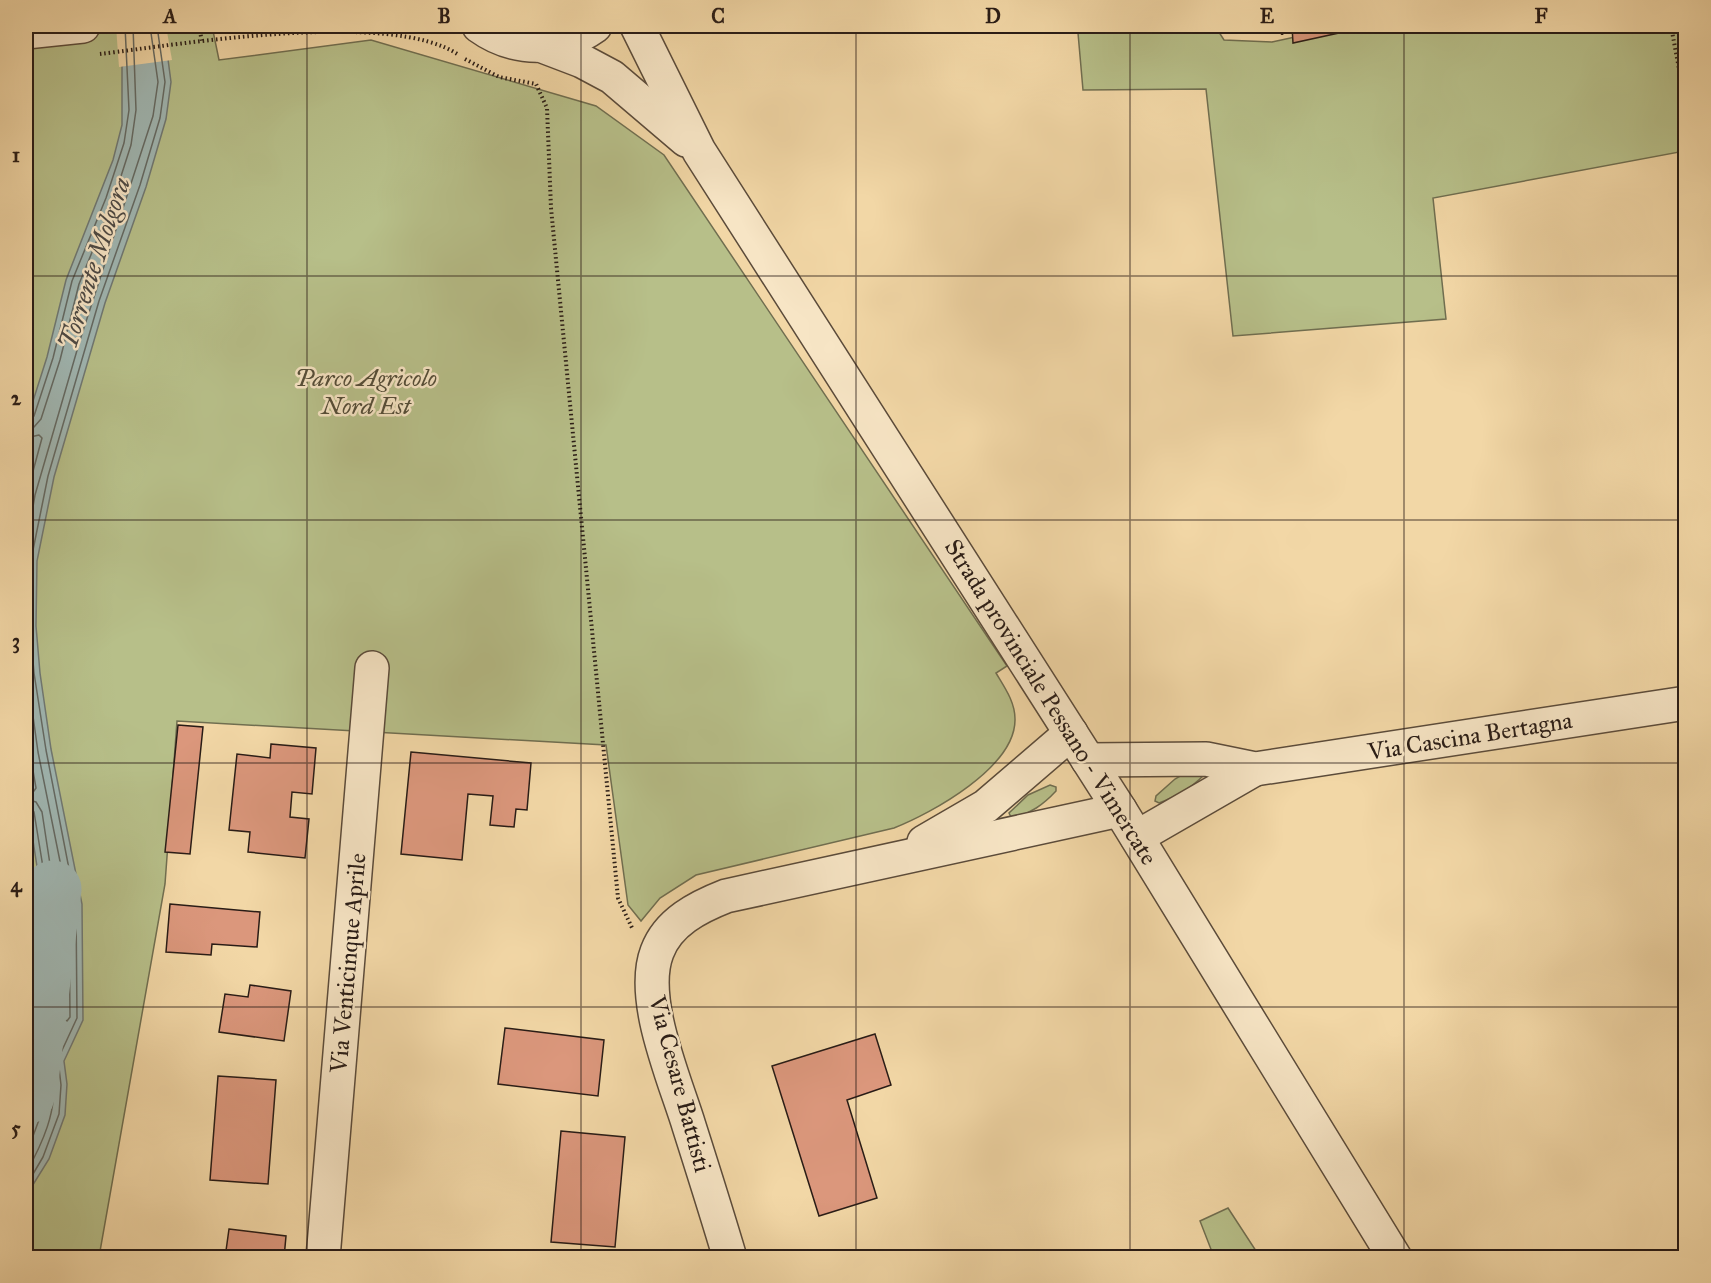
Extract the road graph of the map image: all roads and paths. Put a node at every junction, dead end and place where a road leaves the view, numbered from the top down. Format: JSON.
{"nodes":[{"id":1,"x":199,"y":26,"type":"edge"},
{"id":2,"x":595,"y":26,"type":"edge"},
{"id":3,"x":637,"y":26,"type":"edge"},
{"id":4,"x":1270,"y":26,"type":"edge"},
{"id":5,"x":1314,"y":26,"type":"edge"},
{"id":6,"x":1671,"y":26,"type":"edge"},
{"id":7,"x":476,"y":28,"type":"edge"},
{"id":8,"x":26,"y":32,"type":"edge"},
{"id":9,"x":86,"y":41,"type":"edge"},
{"id":10,"x":202,"y":42,"type":"junction"},
{"id":11,"x":540,"y":45,"type":"junction"},
{"id":12,"x":1686,"y":106,"type":"edge"},
{"id":13,"x":699,"y":151,"type":"junction"},
{"id":14,"x":372,"y":668,"type":"dead end"},
{"id":15,"x":1686,"y":703,"type":"edge"},
{"id":16,"x":1079,"y":746,"type":"junction"},
{"id":17,"x":1255,"y":769,"type":"junction"},
{"id":18,"x":1120,"y":810,"type":"junction"},
{"id":19,"x":1137,"y":837,"type":"junction"},
{"id":20,"x":890,"y":859,"type":"junction"},
{"id":21,"x":635,"y":933,"type":"dead end"},
{"id":22,"x":323,"y":1257,"type":"edge"},
{"id":23,"x":730,"y":1257,"type":"edge"},
{"id":24,"x":1395,"y":1257,"type":"edge"}],
"edges":[{"from":1,"to":10,"type":"path"},
{"from":2,"to":11,"type":"street"},
{"from":3,"to":13,"type":"street","name":"Strada provinciale Pessano - Vimercate"},
{"from":4,"to":5,"type":"path"},
{"from":6,"to":12,"type":"path"},
{"from":7,"to":11,"type":"street"},
{"from":8,"to":9,"type":"street"},
{"from":9,"to":10,"type":"path"},
{"from":10,"to":21,"type":"path"},
{"from":11,"to":13,"type":"street","name":"Strada provinciale Pessano - Vimercate"},
{"from":13,"to":16,"type":"street","name":"Strada provinciale Pessano - Vimercate"},
{"from":14,"to":22,"type":"street","name":"Via Venticinque Aprile"},
{"from":15,"to":17,"type":"street","name":"Via Cascina Bertagna"},
{"from":16,"to":17,"type":"street","name":"Via Cascina Bertagna"},
{"from":16,"to":18,"type":"street","name":"Strada provinciale Pessano - Vimercate"},
{"from":16,"to":20,"type":"street","name":"Via Cesare Battisti"},
{"from":17,"to":19,"type":"street","name":"Via Cascina Bertagna"},
{"from":18,"to":19,"type":"street","name":"Strada provinciale Pessano - Vimercate"},
{"from":18,"to":20,"type":"street","name":"Via Cesare Battisti"},
{"from":19,"to":24,"type":"street","name":"Strada provinciale Pessano - Vimercate"},
{"from":20,"to":23,"type":"street","name":"Via Cesare Battisti"}]}
